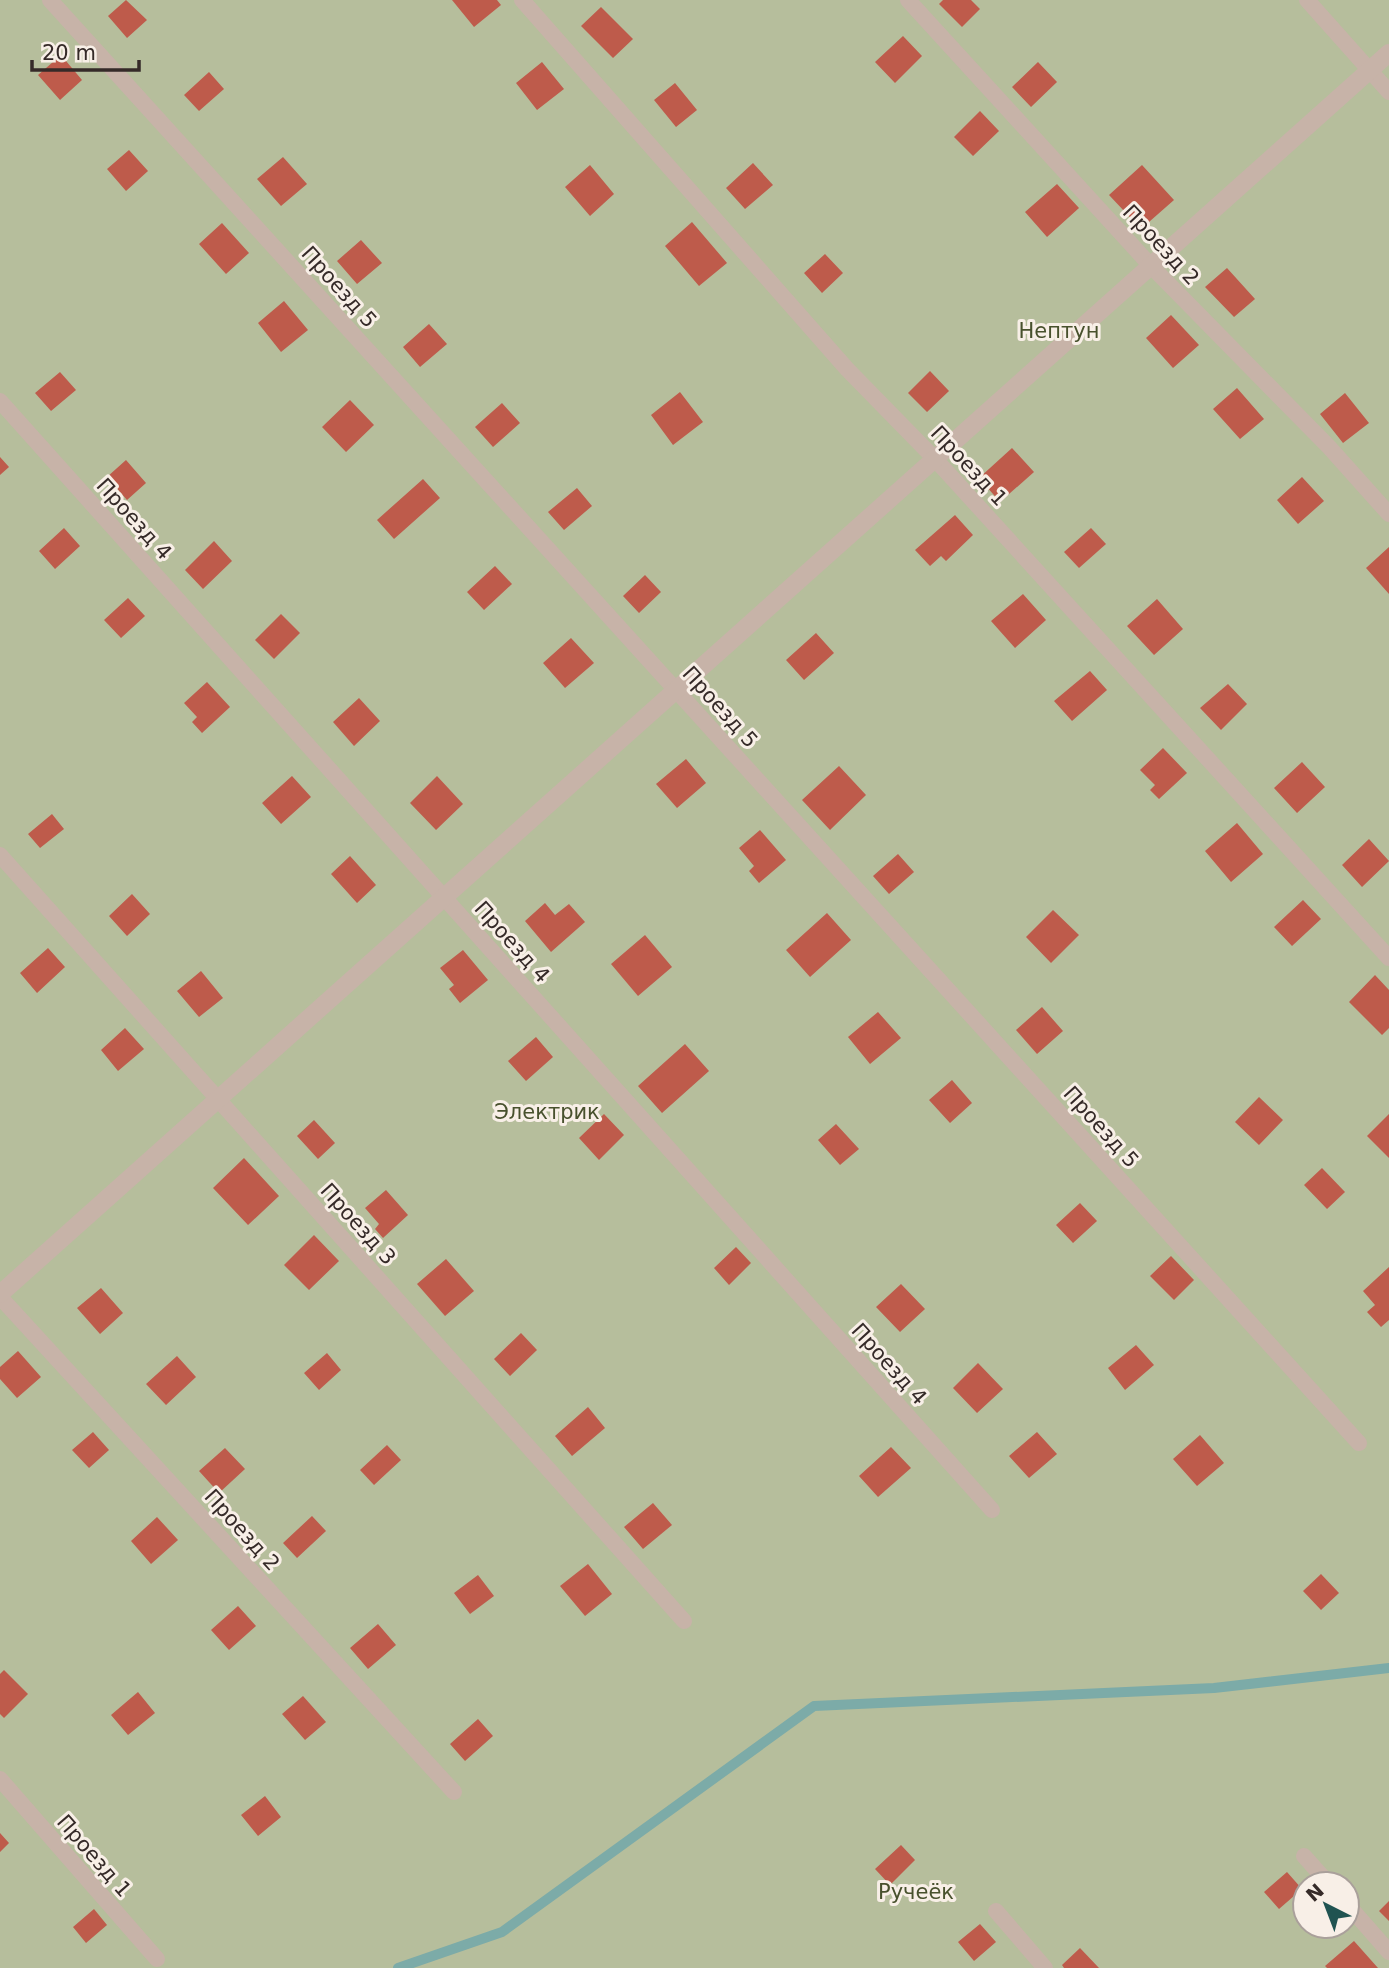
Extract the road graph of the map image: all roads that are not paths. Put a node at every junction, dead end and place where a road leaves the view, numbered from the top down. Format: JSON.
{"nodes":[{"id":1,"x":50,"y":0,"type":"edge"},
{"id":2,"x":522,"y":0,"type":"edge"},
{"id":3,"x":908,"y":0,"type":"edge"},
{"id":4,"x":1307,"y":0,"type":"edge"},
{"id":5,"x":1389,"y":53,"type":"edge"},
{"id":6,"x":1370,"y":70,"type":"junction"},
{"id":7,"x":1389,"y":92,"type":"edge"},
{"id":8,"x":1151,"y":266,"type":"junction"},
{"id":9,"x":0,"y":401,"type":"edge"},
{"id":10,"x":934,"y":459,"type":"junction"},
{"id":11,"x":1389,"y":514,"type":"edge"},
{"id":12,"x":676,"y":690,"type":"junction"},
{"id":13,"x":0,"y":855,"type":"edge"},
{"id":14,"x":444,"y":898,"type":"junction"},
{"id":15,"x":1389,"y":958,"type":"edge"},
{"id":16,"x":218,"y":1099,"type":"junction"},
{"id":17,"x":0,"y":1296,"type":"edge"},
{"id":18,"x":1359,"y":1443,"type":"dead end"},
{"id":19,"x":992,"y":1510,"type":"dead end"},
{"id":20,"x":684,"y":1621,"type":"dead end"},
{"id":21,"x":0,"y":1779,"type":"edge"},
{"id":22,"x":454,"y":1792,"type":"dead end"},
{"id":23,"x":1304,"y":1856,"type":"dead end"},
{"id":24,"x":1316,"y":1870,"type":"edge"},
{"id":25,"x":996,"y":1911,"type":"dead end"},
{"id":26,"x":1361,"y":1920,"type":"edge"},
{"id":27,"x":1389,"y":1952,"type":"edge"},
{"id":28,"x":157,"y":1959,"type":"dead end"},
{"id":29,"x":1045,"y":1968,"type":"edge"}],
"edges":[{"from":1,"to":12,"type":"lane","name":"Проезд 5"},
{"from":2,"to":10,"type":"lane","name":"Проезд 1"},
{"from":3,"to":8,"type":"lane","name":"Проезд 2"},
{"from":4,"to":6,"type":"lane"},
{"from":5,"to":6,"type":"street"},
{"from":6,"to":7,"type":"lane"},
{"from":6,"to":8,"type":"street"},
{"from":8,"to":10,"type":"street"},
{"from":8,"to":11,"type":"lane","name":"Проезд 2"},
{"from":9,"to":14,"type":"lane","name":"Проезд 4"},
{"from":10,"to":12,"type":"street"},
{"from":10,"to":15,"type":"lane","name":"Проезд 1"},
{"from":12,"to":14,"type":"street"},
{"from":12,"to":18,"type":"lane","name":"Проезд 5"},
{"from":13,"to":16,"type":"lane","name":"Проезд 3"},
{"from":14,"to":16,"type":"street"},
{"from":14,"to":19,"type":"lane","name":"Проезд 4"},
{"from":16,"to":17,"type":"street"},
{"from":16,"to":20,"type":"lane","name":"Проезд 3"},
{"from":17,"to":22,"type":"lane","name":"Проезд 2"},
{"from":21,"to":28,"type":"lane","name":"Проезд 1"},
{"from":23,"to":24,"type":"lane"},
{"from":25,"to":29,"type":"lane"},
{"from":26,"to":27,"type":"lane"}]}
